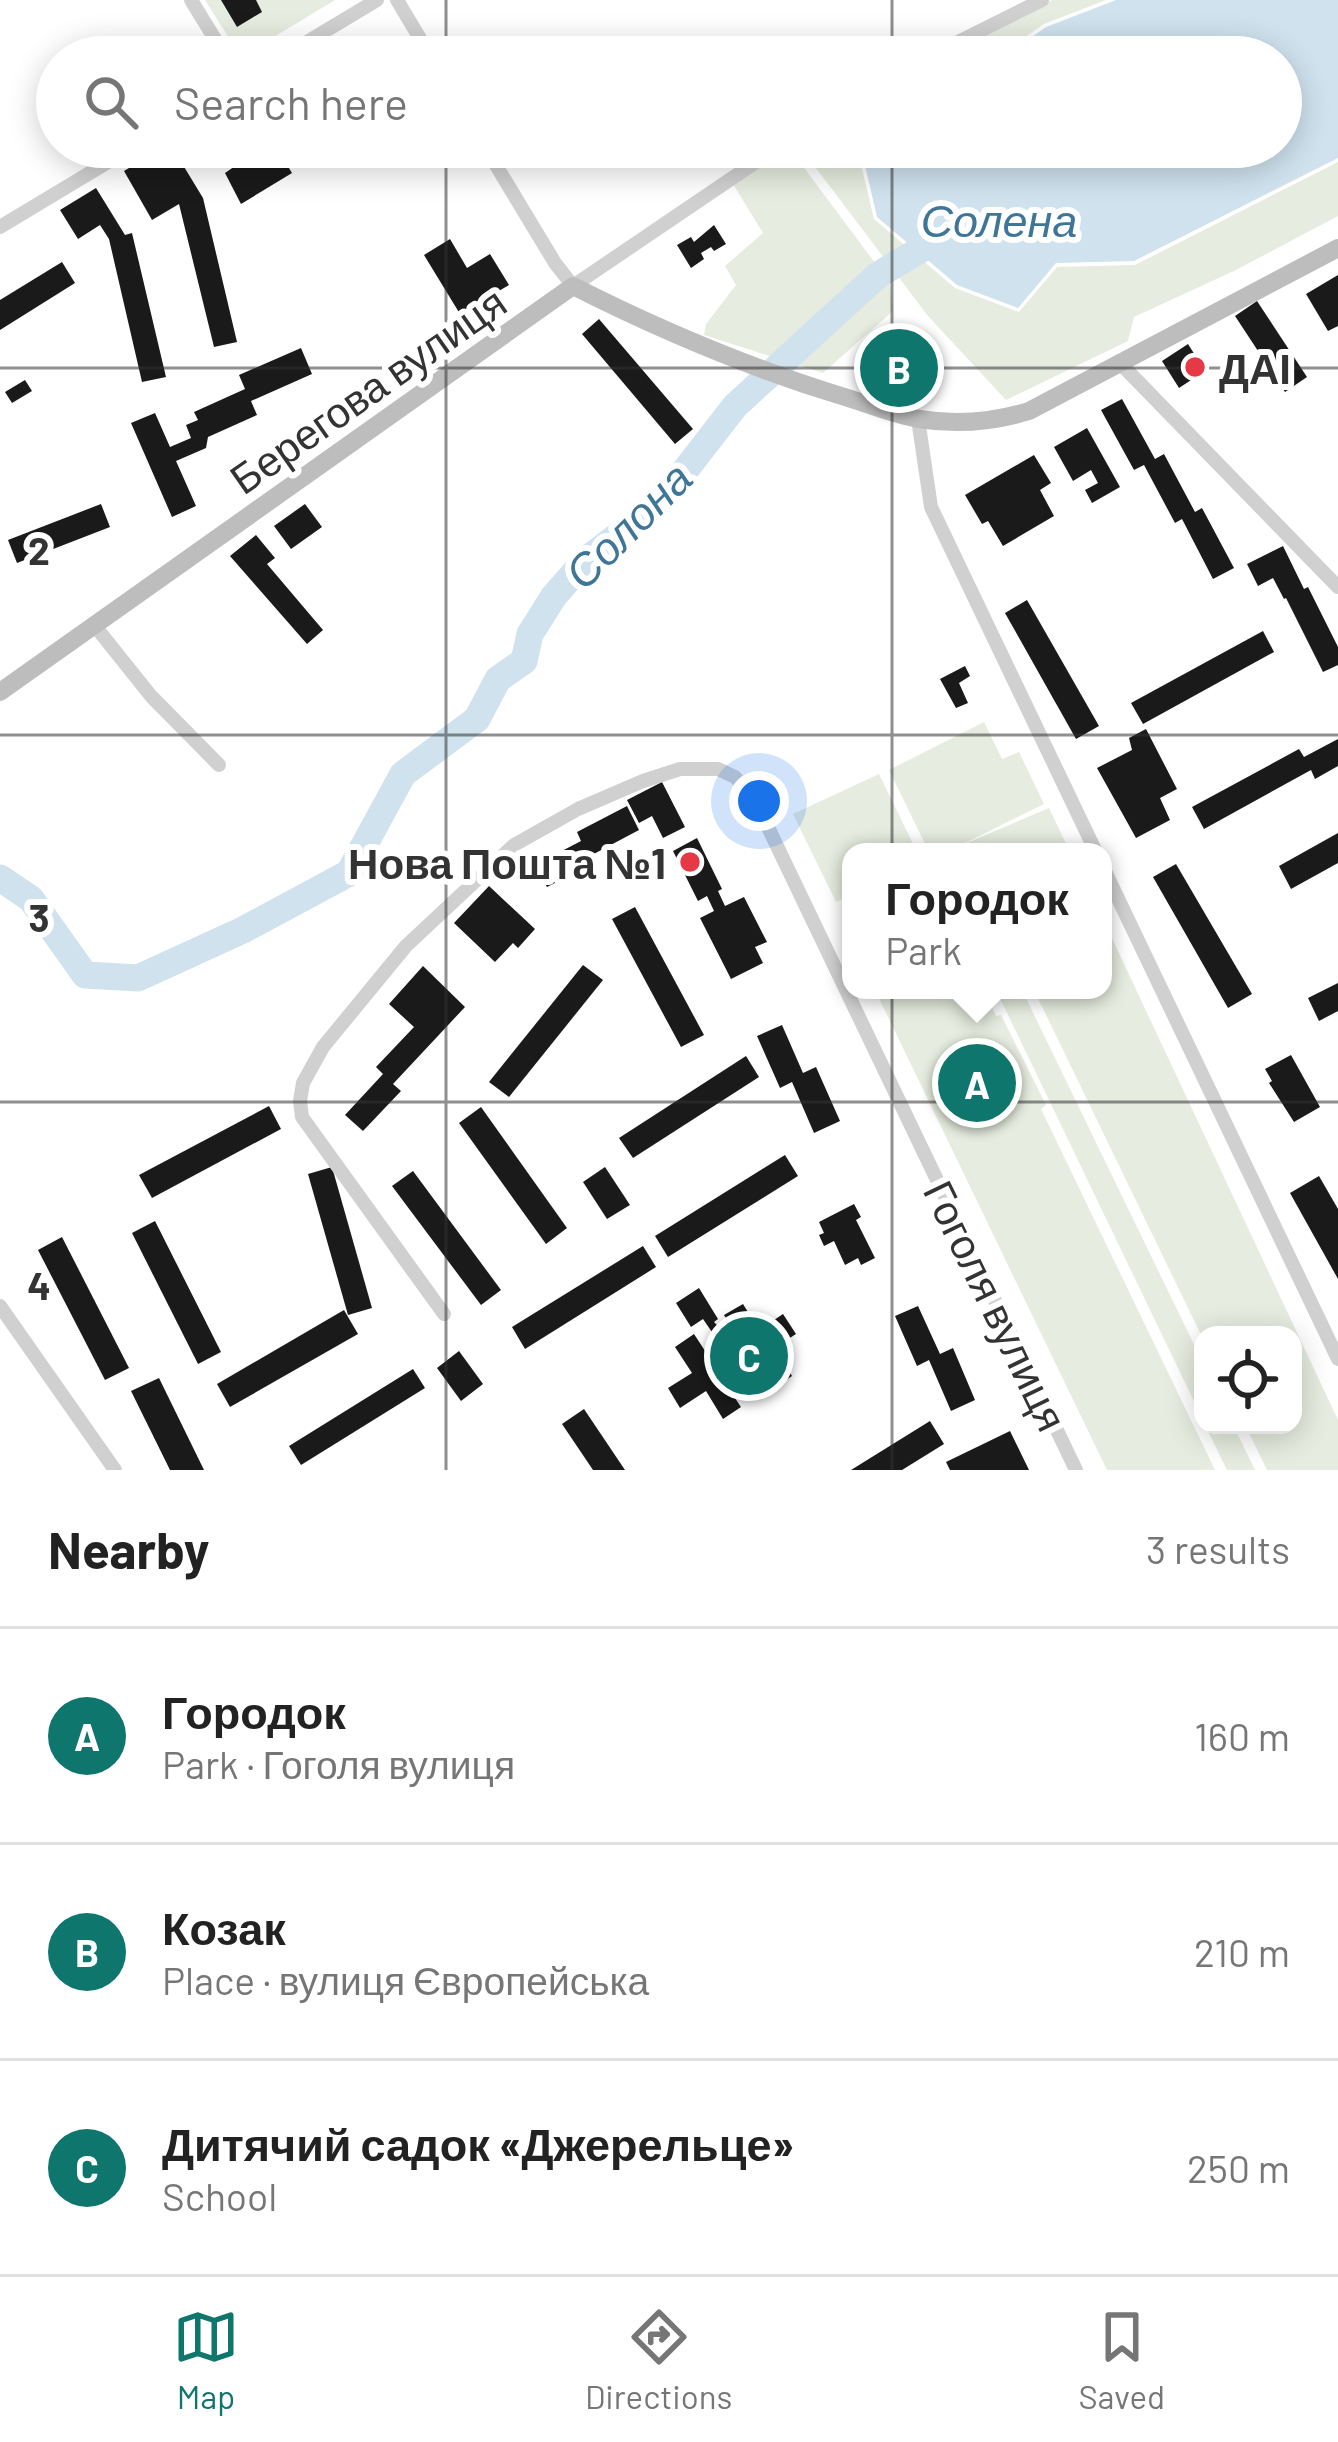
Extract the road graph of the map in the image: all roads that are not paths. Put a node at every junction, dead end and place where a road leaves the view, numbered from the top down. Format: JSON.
{"nodes":[{"id":1,"x":191,"y":0,"type":"edge"},
{"id":2,"x":377,"y":0,"type":"edge"},
{"id":3,"x":397,"y":0,"type":"edge"},
{"id":4,"x":1042,"y":0,"type":"edge"},
{"id":5,"x":213,"y":36,"type":"edge"},
{"id":6,"x":317,"y":36,"type":"edge"},
{"id":7,"x":418,"y":36,"type":"edge"},
{"id":8,"x":970,"y":36,"type":"edge"},
{"id":9,"x":98,"y":168,"type":"edge"},
{"id":10,"x":498,"y":168,"type":"edge"},
{"id":11,"x":747,"y":168,"type":"edge"},
{"id":12,"x":0,"y":226,"type":"edge"},
{"id":13,"x":1338,"y":248,"type":"edge"},
{"id":14,"x":573,"y":286,"type":"junction"},
{"id":15,"x":1120,"y":363,"type":"junction"},
{"id":16,"x":918,"y":419,"type":"junction"},
{"id":17,"x":1338,"y":587,"type":"edge"},
{"id":18,"x":94,"y":626,"type":"junction"},
{"id":19,"x":0,"y":692,"type":"edge"},
{"id":20,"x":219,"y":765,"type":"dead end"},
{"id":21,"x":1092,"y":843,"type":"edge"},
{"id":22,"x":1112,"y":886,"type":"edge"},
{"id":23,"x":842,"y":982,"type":"edge"},
{"id":24,"x":850,"y":999,"type":"edge"},
{"id":25,"x":0,"y":1306,"type":"edge"},
{"id":26,"x":444,"y":1314,"type":"dead end"},
{"id":27,"x":1338,"y":1359,"type":"edge"},
{"id":28,"x":115,"y":1470,"type":"edge"},
{"id":29,"x":1076,"y":1470,"type":"edge"}],
"edges":[{"from":1,"to":5,"type":"street"},
{"from":2,"to":6,"type":"street"},
{"from":3,"to":7,"type":"street"},
{"from":4,"to":8,"type":"street"},
{"from":9,"to":12,"type":"street"},
{"from":10,"to":14,"type":"street"},
{"from":11,"to":14,"type":"street","name":"Берегова вулиця"},
{"from":13,"to":15,"type":"main road"},
{"from":14,"to":16,"type":"main road"},
{"from":14,"to":18,"type":"main road","name":"Берегова вулиця"},
{"from":15,"to":16,"type":"main road"},
{"from":15,"to":17,"type":"street"},
{"from":16,"to":21,"type":"street"},
{"from":18,"to":19,"type":"main road","name":"Берегова вулиця"},
{"from":18,"to":20,"type":"street"},
{"from":22,"to":27,"type":"street"},
{"from":23,"to":26,"type":"street","name":"Гоголя вулиця"},
{"from":24,"to":29,"type":"street","name":"Гоголя вулиця"},
{"from":25,"to":28,"type":"street"}]}
